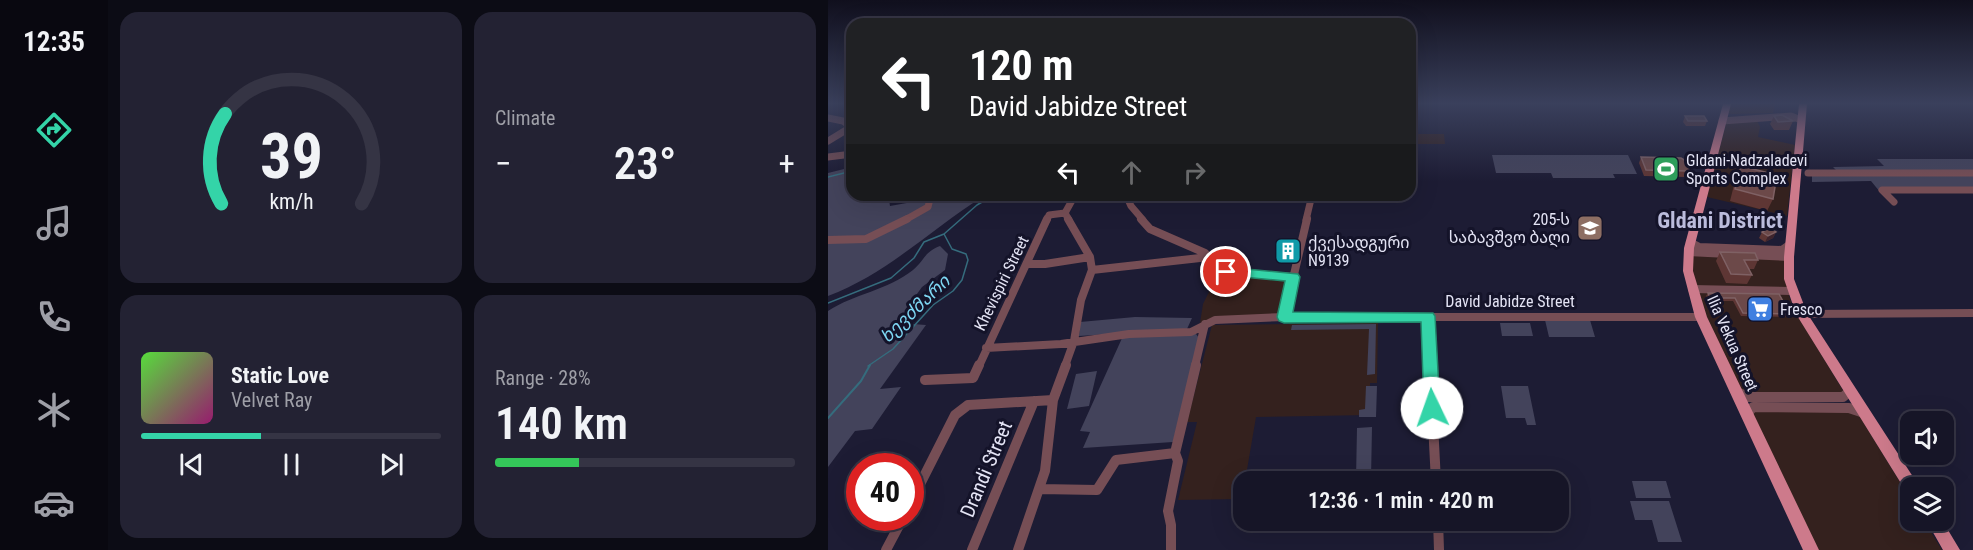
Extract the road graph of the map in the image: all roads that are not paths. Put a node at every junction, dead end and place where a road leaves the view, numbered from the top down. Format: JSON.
{"nodes":[{"id":1,"x":846,"y":130,"type":"edge"},
{"id":2,"x":1720,"y":130,"type":"edge"},
{"id":3,"x":1800,"y":130,"type":"edge"},
{"id":4,"x":828,"y":141,"type":"edge"},
{"id":5,"x":846,"y":155,"type":"edge"},
{"id":6,"x":828,"y":157,"type":"edge"},
{"id":7,"x":1808,"y":173,"type":"dead end"},
{"id":8,"x":1973,"y":173,"type":"edge"},
{"id":9,"x":1973,"y":190,"type":"edge"},
{"id":10,"x":930,"y":201,"type":"edge"},
{"id":11,"x":1072,"y":201,"type":"edge"},
{"id":12,"x":1129,"y":201,"type":"edge"},
{"id":13,"x":1311,"y":201,"type":"edge"},
{"id":14,"x":1894,"y":202,"type":"dead end"},
{"id":15,"x":1065,"y":213,"type":"junction"},
{"id":16,"x":828,"y":240,"type":"edge"},
{"id":17,"x":1789,"y":245,"type":"junction"},
{"id":18,"x":1689,"y":247,"type":"junction"},
{"id":19,"x":1090,"y":257,"type":"junction"},
{"id":20,"x":1209,"y":257,"type":"junction"},
{"id":21,"x":1789,"y":257,"type":"junction"},
{"id":22,"x":1027,"y":264,"type":"junction"},
{"id":23,"x":1092,"y":270,"type":"junction"},
{"id":24,"x":1293,"y":277,"type":"junction"},
{"id":25,"x":1692,"y":289,"type":"junction"},
{"id":26,"x":1792,"y":291,"type":"junction"},
{"id":27,"x":1973,"y":313,"type":"edge"},
{"id":28,"x":1802,"y":314,"type":"junction"},
{"id":29,"x":1428,"y":316,"type":"junction"},
{"id":30,"x":1701,"y":316,"type":"junction"},
{"id":31,"x":1284,"y":317,"type":"junction"},
{"id":32,"x":1205,"y":324,"type":"junction"},
{"id":33,"x":1074,"y":341,"type":"junction"},
{"id":34,"x":986,"y":348,"type":"junction"},
{"id":35,"x":925,"y":380,"type":"dead end"},
{"id":36,"x":1850,"y":391,"type":"junction"},
{"id":37,"x":1736,"y":392,"type":"junction"},
{"id":38,"x":1053,"y":400,"type":"junction"},
{"id":39,"x":1034,"y":401,"type":"junction"},
{"id":40,"x":1747,"y":414,"type":"junction"},
{"id":41,"x":1864,"y":414,"type":"junction"},
{"id":42,"x":1175,"y":453,"type":"junction"},
{"id":43,"x":1435,"y":471,"type":"edge"},
{"id":44,"x":924,"y":476,"type":"edge"},
{"id":45,"x":1905,"y":477,"type":"edge"},
{"id":46,"x":1040,"y":489,"type":"junction"},
{"id":47,"x":896,"y":531,"type":"edge"},
{"id":48,"x":1438,"y":531,"type":"edge"},
{"id":49,"x":1941,"y":531,"type":"edge"},
{"id":50,"x":886,"y":550,"type":"edge"},
{"id":51,"x":972,"y":550,"type":"edge"},
{"id":52,"x":1018,"y":550,"type":"edge"},
{"id":53,"x":1171,"y":550,"type":"edge"},
{"id":54,"x":1439,"y":550,"type":"edge"},
{"id":55,"x":1811,"y":550,"type":"edge"},
{"id":56,"x":1952,"y":550,"type":"edge"}],
"edges":[{"from":1,"to":4,"type":"street"},
{"from":2,"to":18,"type":"main road","name":"Ilia Vekua Street"},
{"from":3,"to":17,"type":"main road"},
{"from":5,"to":6,"type":"street"},
{"from":7,"to":8,"type":"street"},
{"from":9,"to":14,"type":"street"},
{"from":10,"to":16,"type":"street"},
{"from":11,"to":15,"type":"street"},
{"from":12,"to":20,"type":"street"},
{"from":13,"to":24,"type":"street"},
{"from":15,"to":19,"type":"street"},
{"from":15,"to":22,"type":"street","name":"Khevispiri Street"},
{"from":17,"to":18,"type":"street"},
{"from":17,"to":21,"type":"main road"},
{"from":18,"to":21,"type":"street"},
{"from":18,"to":25,"type":"main road","name":"Ilia Vekua Street"},
{"from":19,"to":22,"type":"street"},
{"from":19,"to":23,"type":"street"},
{"from":20,"to":23,"type":"street"},
{"from":20,"to":24,"type":"street"},
{"from":21,"to":26,"type":"main road"},
{"from":22,"to":34,"type":"street","name":"Khevispiri Street"},
{"from":23,"to":33,"type":"street"},
{"from":24,"to":31,"type":"street"},
{"from":25,"to":26,"type":"street"},
{"from":25,"to":30,"type":"main road","name":"Ilia Vekua Street"},
{"from":26,"to":28,"type":"main road"},
{"from":27,"to":28,"type":"street"},
{"from":28,"to":36,"type":"main road"},
{"from":29,"to":30,"type":"street","name":"David Jabidze Street"},
{"from":29,"to":31,"type":"street","name":"David Jabidze Street"},
{"from":29,"to":43,"type":"street"},
{"from":30,"to":37,"type":"main road","name":"Ilia Vekua Street"},
{"from":31,"to":32,"type":"street","name":"David Jabidze Street"},
{"from":32,"to":33,"type":"street","name":"David Jabidze Street"},
{"from":32,"to":42,"type":"street"},
{"from":33,"to":34,"type":"street","name":"David Jabidze Street"},
{"from":33,"to":38,"type":"street"},
{"from":34,"to":35,"type":"street","name":"Khevispiri Street"},
{"from":36,"to":37,"type":"street"},
{"from":36,"to":41,"type":"main road"},
{"from":37,"to":40,"type":"main road","name":"Ilia Vekua Street"},
{"from":38,"to":39,"type":"street"},
{"from":38,"to":46,"type":"street"},
{"from":39,"to":44,"type":"street"},
{"from":39,"to":51,"type":"street","name":"Drandi Street"},
{"from":40,"to":41,"type":"street"},
{"from":40,"to":55,"type":"main road","name":"Ilia Vekua Street"},
{"from":41,"to":45,"type":"main road"},
{"from":42,"to":46,"type":"street"},
{"from":42,"to":53,"type":"street"},
{"from":46,"to":52,"type":"street"},
{"from":47,"to":50,"type":"street"},
{"from":48,"to":54,"type":"street"},
{"from":49,"to":56,"type":"main road"}]}
